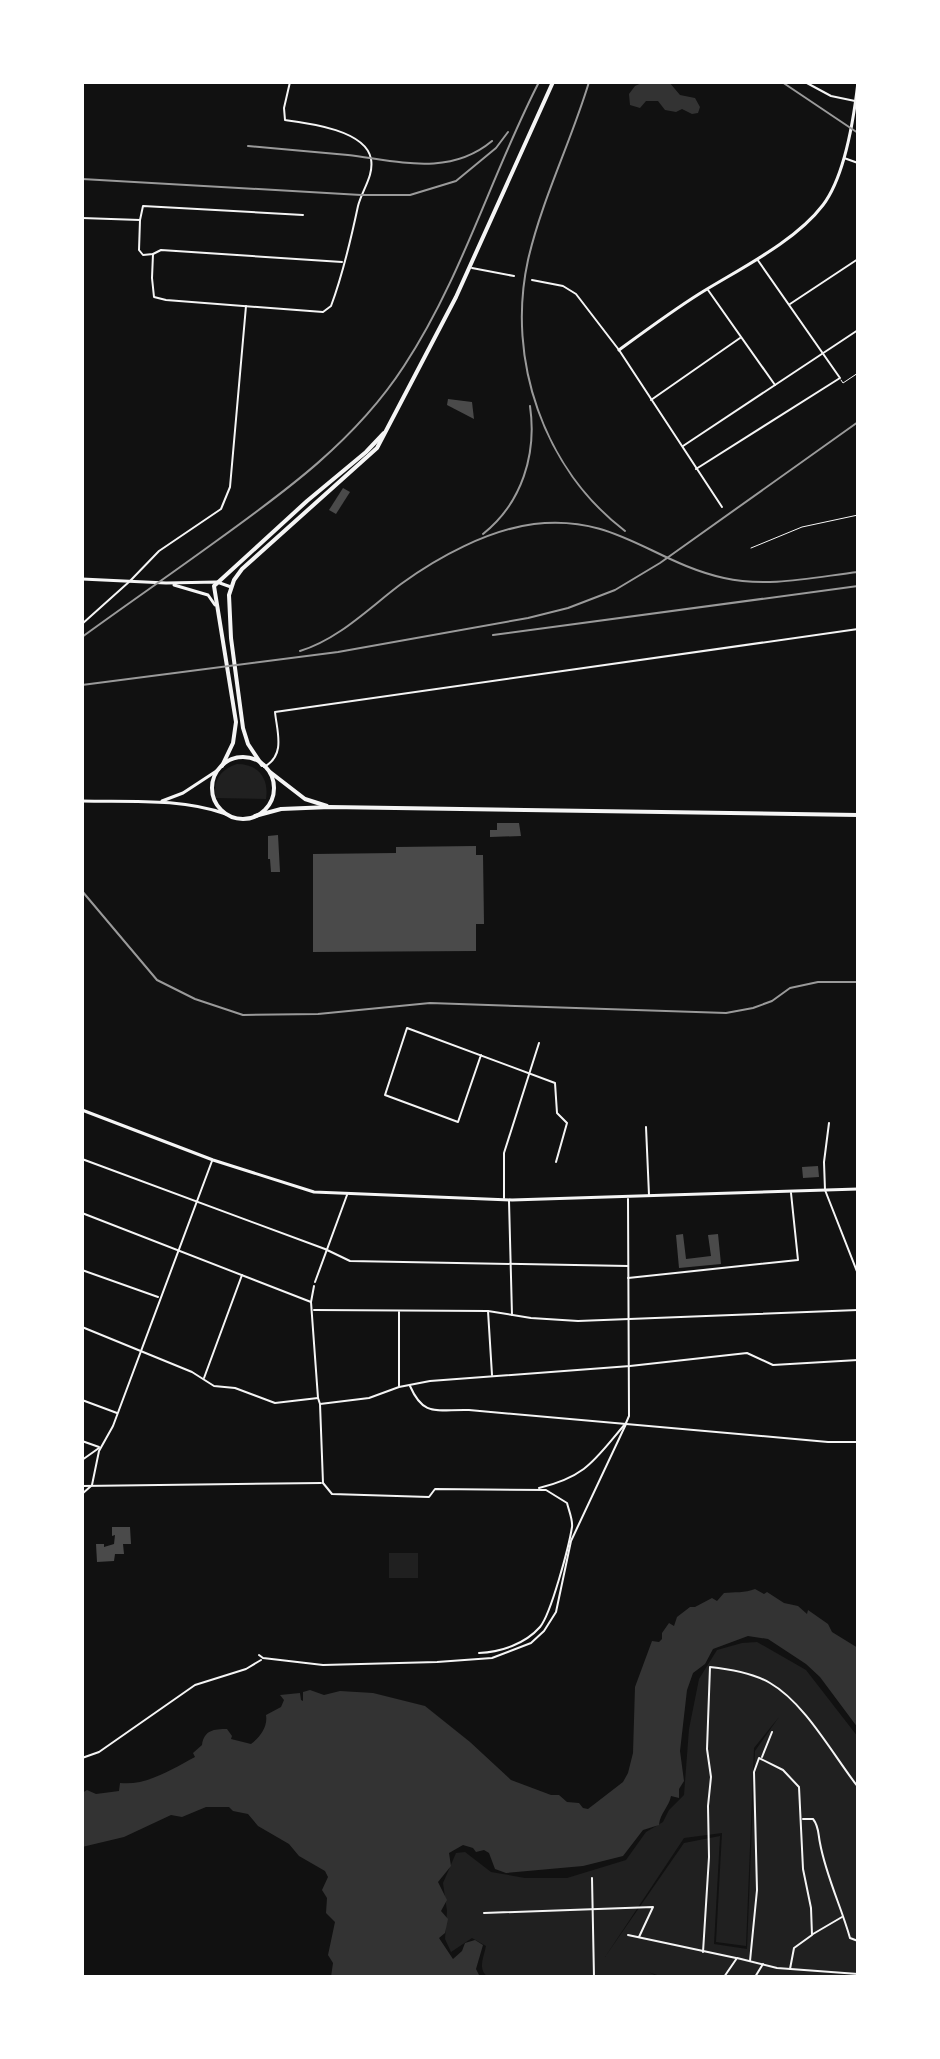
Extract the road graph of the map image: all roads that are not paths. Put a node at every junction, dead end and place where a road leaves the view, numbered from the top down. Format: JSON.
{"nodes":[{"id":1,"x":290,"y":82,"type":"edge"},
{"id":2,"x":553,"y":82,"type":"edge"},
{"id":3,"x":805,"y":82,"type":"edge"},
{"id":4,"x":858,"y":82,"type":"edge"},
{"id":5,"x":856,"y":101,"type":"junction"},
{"id":6,"x":857,"y":107,"type":"edge"},
{"id":7,"x":843,"y":158,"type":"junction"},
{"id":8,"x":858,"y":163,"type":"edge"},
{"id":9,"x":303,"y":215,"type":"dead end"},
{"id":10,"x":82,"y":218,"type":"edge"},
{"id":11,"x":140,"y":220,"type":"junction"},
{"id":12,"x":153,"y":254,"type":"junction"},
{"id":13,"x":756,"y":258,"type":"junction"},
{"id":14,"x":858,"y":259,"type":"edge"},
{"id":15,"x":343,"y":262,"type":"junction"},
{"id":16,"x":470,"y":267,"type":"junction"},
{"id":17,"x":514,"y":276,"type":"dead end"},
{"id":18,"x":532,"y":280,"type":"dead end"},
{"id":19,"x":708,"y":289,"type":"junction"},
{"id":20,"x":246,"y":305,"type":"junction"},
{"id":21,"x":789,"y":305,"type":"junction"},
{"id":22,"x":858,"y":330,"type":"edge"},
{"id":23,"x":741,"y":338,"type":"junction"},
{"id":24,"x":619,"y":350,"type":"junction"},
{"id":25,"x":823,"y":354,"type":"junction"},
{"id":26,"x":858,"y":373,"type":"edge"},
{"id":27,"x":840,"y":378,"type":"junction"},
{"id":28,"x":775,"y":385,"type":"junction"},
{"id":29,"x":651,"y":400,"type":"junction"},
{"id":30,"x":388,"y":429,"type":"junction"},
{"id":31,"x":682,"y":447,"type":"junction"},
{"id":32,"x":696,"y":469,"type":"junction"},
{"id":33,"x":722,"y":507,"type":"dead end"},
{"id":34,"x":858,"y":515,"type":"edge"},
{"id":35,"x":751,"y":548,"type":"dead end"},
{"id":36,"x":227,"y":575,"type":"junction"},
{"id":37,"x":82,"y":579,"type":"edge"},
{"id":38,"x":130,"y":581,"type":"junction"},
{"id":39,"x":208,"y":582,"type":"junction"},
{"id":40,"x":217,"y":582,"type":"junction"},
{"id":41,"x":166,"y":583,"type":"junction"},
{"id":42,"x":231,"y":587,"type":"junction"},
{"id":43,"x":219,"y":612,"type":"junction"},
{"id":44,"x":82,"y":624,"type":"edge"},
{"id":45,"x":858,"y":629,"type":"edge"},
{"id":46,"x":264,"y":767,"type":"junction"},
{"id":47,"x":220,"y":768,"type":"junction"},
{"id":48,"x":82,"y":801,"type":"edge"},
{"id":49,"x":161,"y":802,"type":"junction"},
{"id":50,"x":330,"y":807,"type":"junction"},
{"id":51,"x":226,"y":814,"type":"junction"},
{"id":52,"x":858,"y":815,"type":"edge"},
{"id":53,"x":255,"y":816,"type":"junction"},
{"id":54,"x":82,"y":982,"type":"edge"},
{"id":55,"x":82,"y":996,"type":"edge"},
{"id":56,"x":539,"y":1043,"type":"dead end"},
{"id":57,"x":481,"y":1055,"type":"junction"},
{"id":58,"x":529,"y":1073,"type":"junction"},
{"id":59,"x":82,"y":1111,"type":"edge"},
{"id":60,"x":829,"y":1123,"type":"dead end"},
{"id":61,"x":646,"y":1127,"type":"dead end"},
{"id":62,"x":82,"y":1159,"type":"edge"},
{"id":63,"x":213,"y":1160,"type":"junction"},
{"id":64,"x":556,"y":1162,"type":"dead end"},
{"id":65,"x":858,"y":1189,"type":"edge"},
{"id":66,"x":825,"y":1190,"type":"junction"},
{"id":67,"x":790,"y":1192,"type":"junction"},
{"id":68,"x":347,"y":1195,"type":"junction"},
{"id":69,"x":649,"y":1197,"type":"junction"},
{"id":70,"x":628,"y":1198,"type":"junction"},
{"id":71,"x":507,"y":1200,"type":"junction"},
{"id":72,"x":196,"y":1201,"type":"junction"},
{"id":73,"x":82,"y":1213,"type":"edge"},
{"id":74,"x":325,"y":1249,"type":"junction"},
{"id":75,"x":178,"y":1250,"type":"junction"},
{"id":76,"x":511,"y":1266,"type":"junction"},
{"id":77,"x":628,"y":1266,"type":"junction"},
{"id":78,"x":82,"y":1270,"type":"edge"},
{"id":79,"x":243,"y":1274,"type":"junction"},
{"id":80,"x":858,"y":1274,"type":"edge"},
{"id":81,"x":627,"y":1278,"type":"junction"},
{"id":82,"x":160,"y":1297,"type":"junction"},
{"id":83,"x":311,"y":1302,"type":"junction"},
{"id":84,"x":314,"y":1310,"type":"junction"},
{"id":85,"x":399,"y":1310,"type":"junction"},
{"id":86,"x":858,"y":1310,"type":"edge"},
{"id":87,"x":488,"y":1311,"type":"junction"},
{"id":88,"x":511,"y":1315,"type":"junction"},
{"id":89,"x":628,"y":1321,"type":"junction"},
{"id":90,"x":82,"y":1327,"type":"edge"},
{"id":91,"x":140,"y":1352,"type":"junction"},
{"id":92,"x":858,"y":1360,"type":"edge"},
{"id":93,"x":630,"y":1366,"type":"junction"},
{"id":94,"x":492,"y":1376,"type":"junction"},
{"id":95,"x":203,"y":1381,"type":"junction"},
{"id":96,"x":409,"y":1385,"type":"junction"},
{"id":97,"x":399,"y":1387,"type":"junction"},
{"id":98,"x":318,"y":1398,"type":"junction"},
{"id":99,"x":82,"y":1400,"type":"edge"},
{"id":100,"x":320,"y":1404,"type":"junction"},
{"id":101,"x":118,"y":1413,"type":"junction"},
{"id":102,"x":626,"y":1423,"type":"junction"},
{"id":103,"x":82,"y":1441,"type":"edge"},
{"id":104,"x":858,"y":1442,"type":"edge"},
{"id":105,"x":101,"y":1448,"type":"junction"},
{"id":106,"x":82,"y":1460,"type":"edge"},
{"id":107,"x":323,"y":1483,"type":"junction"},
{"id":108,"x":92,"y":1485,"type":"junction"},
{"id":109,"x":82,"y":1486,"type":"edge"},
{"id":110,"x":534,"y":1489,"type":"junction"},
{"id":111,"x":82,"y":1494,"type":"edge"},
{"id":112,"x":479,"y":1653,"type":"dead end"},
{"id":113,"x":259,"y":1655,"type":"dead end"},
{"id":114,"x":263,"y":1658,"type":"junction"},
{"id":115,"x":772,"y":1732,"type":"dead end"},
{"id":116,"x":82,"y":1758,"type":"edge"},
{"id":117,"x":762,"y":1758,"type":"junction"},
{"id":118,"x":858,"y":1787,"type":"edge"},
{"id":119,"x":802,"y":1819,"type":"junction"},
{"id":120,"x":592,"y":1878,"type":"dead end"},
{"id":121,"x":591,"y":1909,"type":"junction"},
{"id":122,"x":484,"y":1913,"type":"dead end"},
{"id":123,"x":843,"y":1916,"type":"junction"},
{"id":124,"x":628,"y":1935,"type":"dead end"},
{"id":125,"x":812,"y":1935,"type":"junction"},
{"id":126,"x":639,"y":1937,"type":"junction"},
{"id":127,"x":858,"y":1941,"type":"edge"},
{"id":128,"x":703,"y":1952,"type":"junction"},
{"id":129,"x":737,"y":1958,"type":"junction"},
{"id":130,"x":750,"y":1961,"type":"junction"},
{"id":131,"x":763,"y":1964,"type":"junction"},
{"id":132,"x":790,"y":1969,"type":"junction"},
{"id":133,"x":858,"y":1974,"type":"edge"},
{"id":134,"x":594,"y":1977,"type":"edge"},
{"id":135,"x":724,"y":1977,"type":"edge"},
{"id":136,"x":755,"y":1977,"type":"edge"}],
"edges":[{"from":1,"to":15,"type":"street"},
{"from":2,"to":16,"type":"main road"},
{"from":3,"to":5,"type":"street"},
{"from":4,"to":5,"type":"main road"},
{"from":5,"to":6,"type":"main road"},
{"from":6,"to":7,"type":"main road"},
{"from":7,"to":8,"type":"street"},
{"from":7,"to":13,"type":"main road"},
{"from":9,"to":11,"type":"street"},
{"from":10,"to":11,"type":"street"},
{"from":11,"to":12,"type":"street"},
{"from":12,"to":15,"type":"street"},
{"from":12,"to":20,"type":"street"},
{"from":13,"to":19,"type":"main road"},
{"from":13,"to":21,"type":"street"},
{"from":14,"to":21,"type":"street"},
{"from":15,"to":20,"type":"street"},
{"from":16,"to":17,"type":"street"},
{"from":16,"to":30,"type":"main road"},
{"from":18,"to":24,"type":"street"},
{"from":19,"to":23,"type":"street"},
{"from":19,"to":24,"type":"main road"},
{"from":20,"to":38,"type":"street"},
{"from":21,"to":25,"type":"street"},
{"from":22,"to":25,"type":"street"},
{"from":23,"to":28,"type":"street"},
{"from":23,"to":29,"type":"street"},
{"from":24,"to":29,"type":"street"},
{"from":25,"to":27,"type":"street"},
{"from":25,"to":28,"type":"street"},
{"from":26,"to":27,"type":"lane"},
{"from":27,"to":32,"type":"street"},
{"from":28,"to":31,"type":"street"},
{"from":29,"to":31,"type":"street"},
{"from":30,"to":36,"type":"main road"},
{"from":30,"to":42,"type":"main road"},
{"from":31,"to":32,"type":"street"},
{"from":32,"to":33,"type":"street"},
{"from":34,"to":35,"type":"lane"},
{"from":36,"to":39,"type":"main road"},
{"from":36,"to":40,"type":"main road"},
{"from":37,"to":38,"type":"main road"},
{"from":38,"to":41,"type":"main road"},
{"from":38,"to":44,"type":"street"},
{"from":39,"to":40,"type":"main road"},
{"from":39,"to":41,"type":"main road"},
{"from":40,"to":42,"type":"main road"},
{"from":40,"to":43,"type":"main road"},
{"from":41,"to":43,"type":"main road"},
{"from":42,"to":46,"type":"main road"},
{"from":43,"to":47,"type":"main road"},
{"from":45,"to":46,"type":"street"},
{"from":46,"to":47,"type":"main road"},
{"from":46,"to":50,"type":"main road"},
{"from":46,"to":53,"type":"main road"},
{"from":47,"to":49,"type":"main road"},
{"from":47,"to":51,"type":"main road"},
{"from":48,"to":49,"type":"main road"},
{"from":49,"to":51,"type":"main road"},
{"from":50,"to":52,"type":"main road"},
{"from":50,"to":53,"type":"main road"},
{"from":51,"to":53,"type":"main road"},
{"from":54,"to":55,"type":"street"},
{"from":56,"to":58,"type":"street"},
{"from":57,"to":57,"type":"street"},
{"from":57,"to":58,"type":"street"},
{"from":58,"to":64,"type":"street"},
{"from":58,"to":71,"type":"street"},
{"from":59,"to":63,"type":"main road"},
{"from":60,"to":66,"type":"street"},
{"from":61,"to":69,"type":"street"},
{"from":62,"to":72,"type":"street"},
{"from":63,"to":68,"type":"main road"},
{"from":63,"to":72,"type":"street"},
{"from":65,"to":66,"type":"main road"},
{"from":66,"to":67,"type":"main road"},
{"from":66,"to":80,"type":"street"},
{"from":67,"to":69,"type":"main road"},
{"from":67,"to":81,"type":"street"},
{"from":68,"to":71,"type":"main road"},
{"from":68,"to":74,"type":"street"},
{"from":69,"to":70,"type":"main road"},
{"from":70,"to":71,"type":"main road"},
{"from":70,"to":77,"type":"street"},
{"from":71,"to":76,"type":"street"},
{"from":72,"to":74,"type":"street"},
{"from":72,"to":75,"type":"street"},
{"from":73,"to":75,"type":"street"},
{"from":74,"to":76,"type":"street"},
{"from":74,"to":83,"type":"street"},
{"from":75,"to":79,"type":"street"},
{"from":75,"to":82,"type":"street"},
{"from":76,"to":77,"type":"street"},
{"from":76,"to":88,"type":"street"},
{"from":77,"to":81,"type":"street"},
{"from":78,"to":82,"type":"street"},
{"from":79,"to":83,"type":"street"},
{"from":79,"to":95,"type":"street"},
{"from":81,"to":89,"type":"street"},
{"from":82,"to":91,"type":"street"},
{"from":83,"to":84,"type":"street"},
{"from":84,"to":85,"type":"street"},
{"from":84,"to":98,"type":"street"},
{"from":85,"to":87,"type":"street"},
{"from":85,"to":97,"type":"street"},
{"from":86,"to":89,"type":"street"},
{"from":87,"to":88,"type":"street"},
{"from":87,"to":94,"type":"street"},
{"from":88,"to":89,"type":"street"},
{"from":89,"to":93,"type":"street"},
{"from":90,"to":91,"type":"street"},
{"from":91,"to":95,"type":"street"},
{"from":91,"to":101,"type":"street"},
{"from":92,"to":93,"type":"street"},
{"from":93,"to":94,"type":"street"},
{"from":93,"to":102,"type":"street"},
{"from":94,"to":96,"type":"street"},
{"from":95,"to":98,"type":"street"},
{"from":96,"to":97,"type":"street"},
{"from":96,"to":102,"type":"street"},
{"from":97,"to":100,"type":"street"},
{"from":98,"to":100,"type":"street"},
{"from":99,"to":101,"type":"street"},
{"from":100,"to":107,"type":"street"},
{"from":101,"to":105,"type":"street"},
{"from":102,"to":104,"type":"street"},
{"from":102,"to":110,"type":"street"},
{"from":102,"to":114,"type":"street"},
{"from":103,"to":105,"type":"street"},
{"from":105,"to":106,"type":"street"},
{"from":105,"to":108,"type":"street"},
{"from":107,"to":108,"type":"street"},
{"from":107,"to":110,"type":"street"},
{"from":108,"to":109,"type":"street"},
{"from":108,"to":111,"type":"street"},
{"from":110,"to":112,"type":"street"},
{"from":113,"to":114,"type":"street"},
{"from":114,"to":116,"type":"street"},
{"from":115,"to":117,"type":"street"},
{"from":117,"to":119,"type":"street"},
{"from":117,"to":130,"type":"street"},
{"from":118,"to":128,"type":"street"},
{"from":119,"to":123,"type":"street"},
{"from":119,"to":125,"type":"street"},
{"from":120,"to":121,"type":"street"},
{"from":121,"to":122,"type":"street"},
{"from":121,"to":126,"type":"street"},
{"from":121,"to":134,"type":"street"},
{"from":123,"to":125,"type":"street"},
{"from":123,"to":127,"type":"street"},
{"from":124,"to":126,"type":"street"},
{"from":125,"to":132,"type":"street"},
{"from":126,"to":128,"type":"street"},
{"from":128,"to":129,"type":"street"},
{"from":129,"to":130,"type":"street"},
{"from":129,"to":135,"type":"street"},
{"from":130,"to":131,"type":"street"},
{"from":131,"to":132,"type":"street"},
{"from":131,"to":136,"type":"street"},
{"from":132,"to":133,"type":"street"}]}
